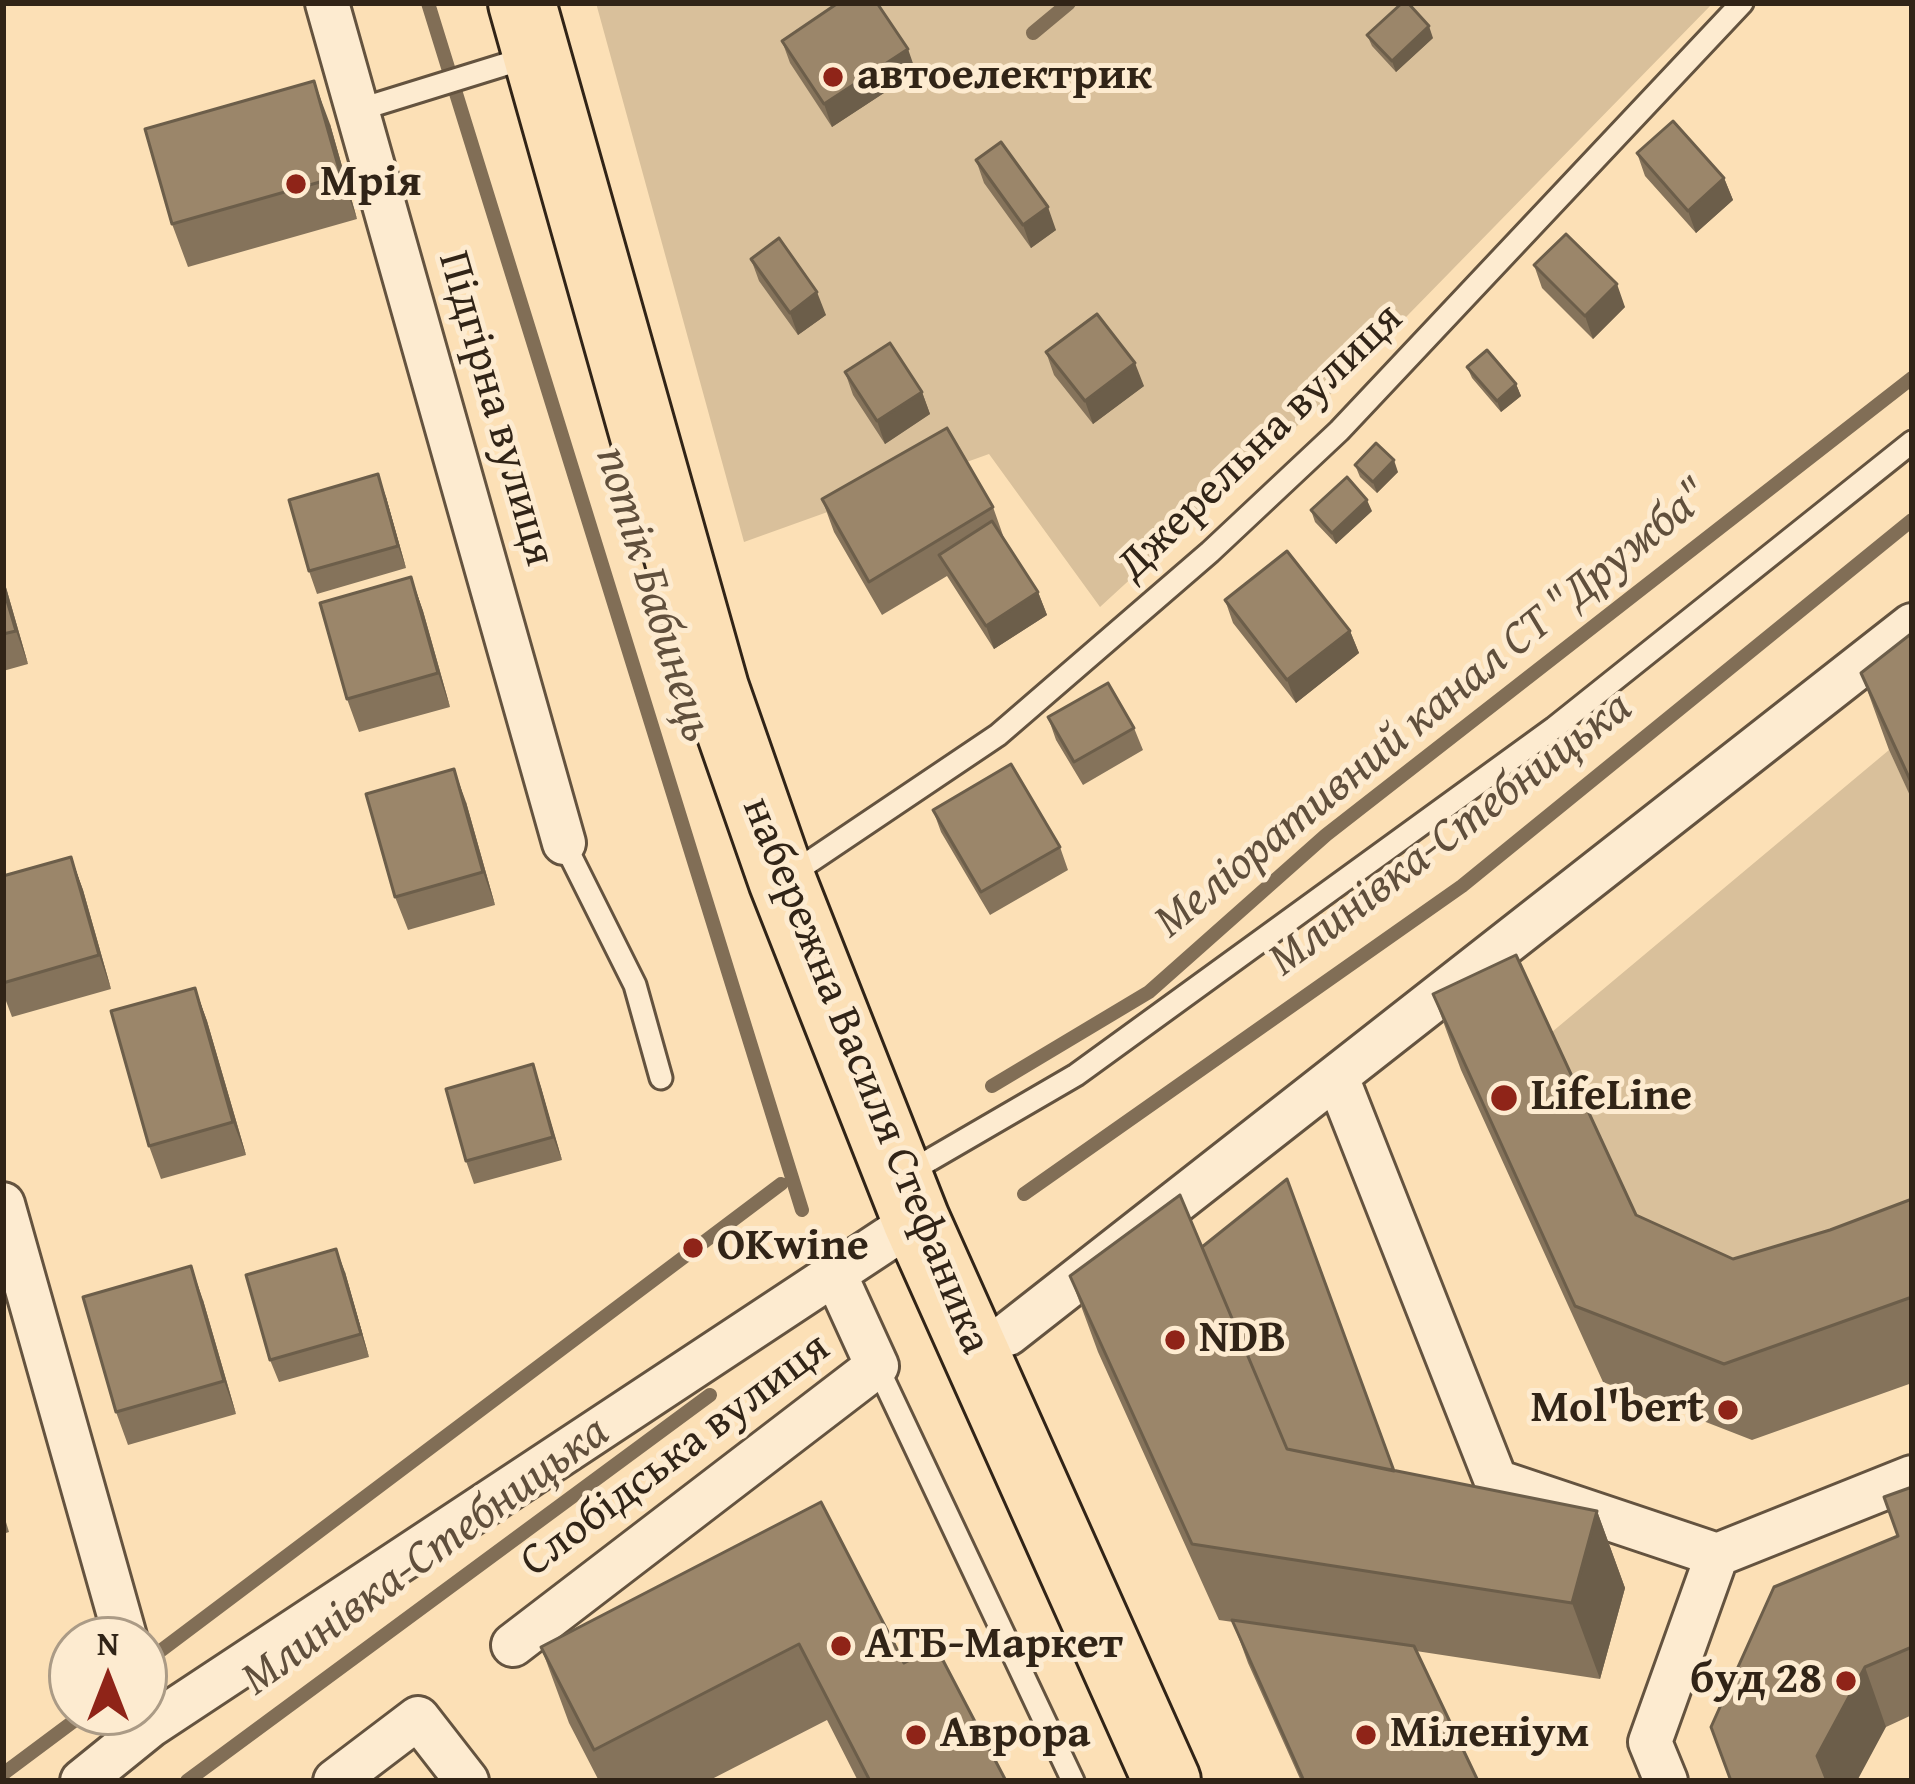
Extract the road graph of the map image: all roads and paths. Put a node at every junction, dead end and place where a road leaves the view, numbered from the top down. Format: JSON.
{"nodes":[{"id":1,"x":327,"y":3,"type":"edge"},
{"id":2,"x":1742,"y":3,"type":"edge"},
{"id":3,"x":529,"y":29,"type":"edge"},
{"id":4,"x":358,"y":110,"type":"junction"},
{"id":5,"x":1912,"y":442,"type":"edge"},
{"id":6,"x":1912,"y":625,"type":"edge"},
{"id":7,"x":564,"y":843,"type":"joint"},
{"id":8,"x":782,"y":880,"type":"junction"},
{"id":9,"x":1337,"y":1077,"type":"junction"},
{"id":10,"x":661,"y":1078,"type":"dead end"},
{"id":11,"x":908,"y":1199,"type":"junction"},
{"id":12,"x":3,"y":1204,"type":"edge"},
{"id":13,"x":835,"y":1274,"type":"junction"},
{"id":14,"x":1008,"y":1334,"type":"dead end"},
{"id":15,"x":877,"y":1366,"type":"junction"},
{"id":16,"x":1912,"y":1477,"type":"edge"},
{"id":17,"x":1717,"y":1555,"type":"junction"},
{"id":18,"x":119,"y":1616,"type":"edge"},
{"id":19,"x":513,"y":1645,"type":"dead end"},
{"id":20,"x":168,"y":1701,"type":"edge"},
{"id":21,"x":126,"y":1736,"type":"edge"},
{"id":22,"x":82,"y":1781,"type":"edge"},
{"id":23,"x":335,"y":1781,"type":"edge"},
{"id":24,"x":467,"y":1781,"type":"edge"},
{"id":25,"x":1073,"y":1781,"type":"edge"},
{"id":26,"x":1167,"y":1781,"type":"edge"},
{"id":27,"x":1666,"y":1781,"type":"edge"}],
"edges":[{"from":1,"to":4,"type":"street","name":"Підгірна вулиця"},
{"from":2,"to":8,"type":"lane","name":"Джерельна вулиця"},
{"from":3,"to":4,"type":"lane"},
{"from":3,"to":8,"type":"main road","name":"набережна Василя Стефаника"},
{"from":4,"to":7,"type":"street","name":"Підгірна вулиця"},
{"from":5,"to":11,"type":"lane"},
{"from":6,"to":9,"type":"street"},
{"from":7,"to":10,"type":"lane"},
{"from":8,"to":11,"type":"main road","name":"набережна Василя Стефаника"},
{"from":9,"to":14,"type":"street"},
{"from":9,"to":17,"type":"street"},
{"from":11,"to":13,"type":"street"},
{"from":11,"to":26,"type":"main road","name":"набережна Василя Стефаника"},
{"from":12,"to":18,"type":"street"},
{"from":13,"to":15,"type":"street","name":"Слобідська вулиця"},
{"from":13,"to":20,"type":"street"},
{"from":15,"to":19,"type":"street","name":"Слобідська вулиця"},
{"from":15,"to":25,"type":"lane"},
{"from":16,"to":17,"type":"street"},
{"from":17,"to":27,"type":"street"},
{"from":21,"to":22,"type":"street"},
{"from":23,"to":24,"type":"street"}]}
